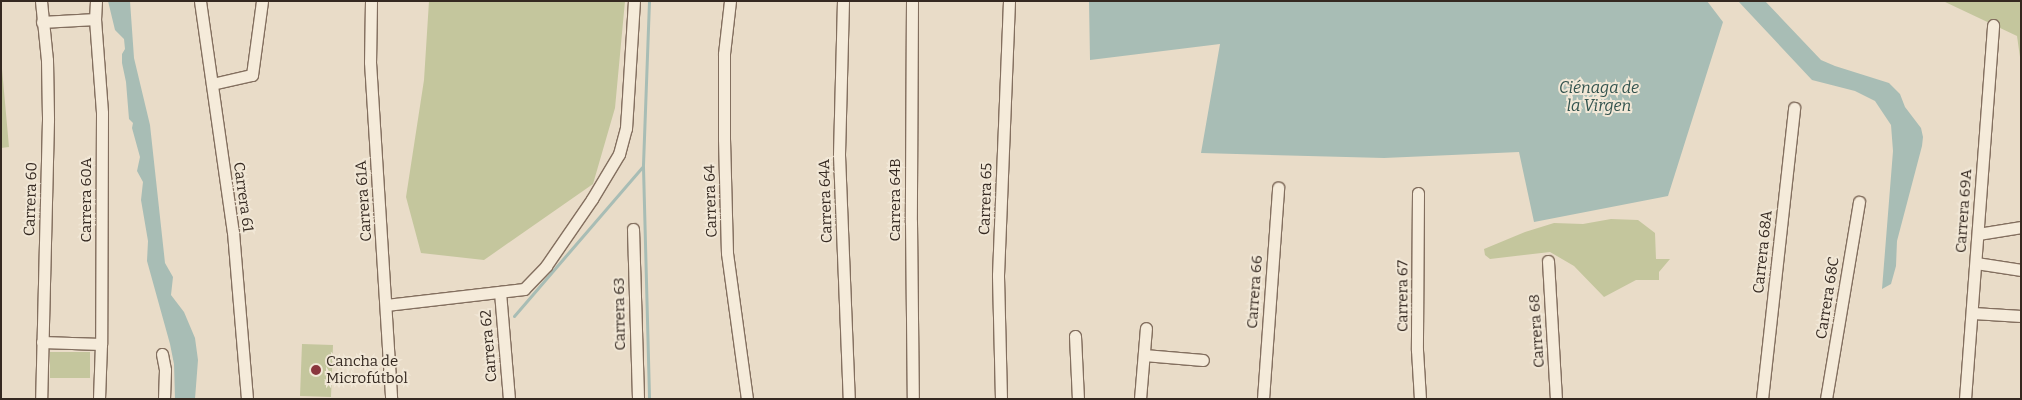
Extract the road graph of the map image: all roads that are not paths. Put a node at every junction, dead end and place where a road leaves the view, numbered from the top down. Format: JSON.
{"nodes":[{"id":1,"x":41,"y":1,"type":"edge"},
{"id":2,"x":96,"y":1,"type":"edge"},
{"id":3,"x":200,"y":1,"type":"edge"},
{"id":4,"x":262,"y":1,"type":"edge"},
{"id":5,"x":371,"y":1,"type":"edge"},
{"id":6,"x":634,"y":1,"type":"edge"},
{"id":7,"x":730,"y":1,"type":"edge"},
{"id":8,"x":843,"y":1,"type":"edge"},
{"id":9,"x":912,"y":1,"type":"edge"},
{"id":10,"x":1009,"y":1,"type":"edge"},
{"id":11,"x":95,"y":19,"type":"junction"},
{"id":12,"x":42,"y":22,"type":"junction"},
{"id":13,"x":1993,"y":25,"type":"dead end"},
{"id":14,"x":212,"y":84,"type":"junction"},
{"id":15,"x":1794,"y":108,"type":"dead end"},
{"id":16,"x":1278,"y":188,"type":"dead end"},
{"id":17,"x":1418,"y":193,"type":"dead end"},
{"id":18,"x":1859,"y":202,"type":"dead end"},
{"id":19,"x":2021,"y":227,"type":"edge"},
{"id":20,"x":633,"y":229,"type":"dead end"},
{"id":21,"x":1978,"y":234,"type":"junction"},
{"id":22,"x":1548,"y":261,"type":"dead end"},
{"id":23,"x":1976,"y":263,"type":"junction"},
{"id":24,"x":2021,"y":270,"type":"edge"},
{"id":25,"x":500,"y":292,"type":"junction"},
{"id":26,"x":386,"y":305,"type":"junction"},
{"id":27,"x":1973,"y":313,"type":"junction"},
{"id":28,"x":2021,"y":316,"type":"edge"},
{"id":29,"x":1146,"y":328,"type":"dead end"},
{"id":30,"x":1075,"y":336,"type":"dead end"},
{"id":31,"x":42,"y":342,"type":"junction"},
{"id":32,"x":101,"y":344,"type":"junction"},
{"id":33,"x":162,"y":354,"type":"dead end"},
{"id":34,"x":1144,"y":355,"type":"junction"},
{"id":35,"x":1202,"y":360,"type":"dead end"},
{"id":36,"x":41,"y":399,"type":"edge"},
{"id":37,"x":99,"y":399,"type":"edge"},
{"id":38,"x":164,"y":399,"type":"edge"},
{"id":39,"x":247,"y":399,"type":"edge"},
{"id":40,"x":391,"y":399,"type":"edge"},
{"id":41,"x":508,"y":399,"type":"edge"},
{"id":42,"x":638,"y":399,"type":"edge"},
{"id":43,"x":747,"y":399,"type":"edge"},
{"id":44,"x":849,"y":399,"type":"edge"},
{"id":45,"x":913,"y":399,"type":"edge"},
{"id":46,"x":1002,"y":399,"type":"edge"},
{"id":47,"x":1078,"y":399,"type":"edge"},
{"id":48,"x":1140,"y":399,"type":"edge"},
{"id":49,"x":1262,"y":399,"type":"edge"},
{"id":50,"x":1420,"y":399,"type":"edge"},
{"id":51,"x":1556,"y":399,"type":"edge"},
{"id":52,"x":1762,"y":399,"type":"edge"},
{"id":53,"x":1826,"y":399,"type":"edge"},
{"id":54,"x":1965,"y":399,"type":"edge"}],
"edges":[{"from":1,"to":12,"type":"street","name":"Carrera 60"},
{"from":2,"to":11,"type":"street","name":"Carrera 60A"},
{"from":3,"to":14,"type":"street","name":"Carrera 61"},
{"from":4,"to":14,"type":"street"},
{"from":5,"to":26,"type":"street","name":"Carrera 61A"},
{"from":6,"to":25,"type":"street"},
{"from":7,"to":43,"type":"street","name":"Carrera 64"},
{"from":8,"to":44,"type":"street","name":"Carrera 64A"},
{"from":9,"to":45,"type":"street","name":"Carrera 64B"},
{"from":10,"to":46,"type":"street","name":"Carrera 65"},
{"from":11,"to":12,"type":"street"},
{"from":11,"to":32,"type":"street","name":"Carrera 60A"},
{"from":12,"to":31,"type":"street","name":"Carrera 60"},
{"from":13,"to":21,"type":"street","name":"Carrera 69A"},
{"from":14,"to":39,"type":"street","name":"Carrera 61"},
{"from":15,"to":52,"type":"street","name":"Carrera 68A"},
{"from":16,"to":49,"type":"street","name":"Carrera 66"},
{"from":17,"to":50,"type":"street","name":"Carrera 67"},
{"from":18,"to":53,"type":"street","name":"Carrera 68C"},
{"from":19,"to":21,"type":"street"},
{"from":20,"to":42,"type":"street","name":"Carrera 63"},
{"from":21,"to":23,"type":"street","name":"Carrera 69A"},
{"from":22,"to":51,"type":"street","name":"Carrera 68"},
{"from":23,"to":24,"type":"street"},
{"from":23,"to":27,"type":"street","name":"Carrera 69A"},
{"from":25,"to":26,"type":"street"},
{"from":25,"to":41,"type":"street","name":"Carrera 62"},
{"from":26,"to":40,"type":"street","name":"Carrera 61A"},
{"from":27,"to":28,"type":"street"},
{"from":27,"to":54,"type":"street","name":"Carrera 69A"},
{"from":29,"to":34,"type":"street"},
{"from":30,"to":47,"type":"street"},
{"from":31,"to":32,"type":"street"},
{"from":31,"to":36,"type":"street","name":"Carrera 60"},
{"from":32,"to":37,"type":"street","name":"Carrera 60A"},
{"from":33,"to":38,"type":"street"},
{"from":34,"to":35,"type":"street"},
{"from":34,"to":48,"type":"street"}]}
